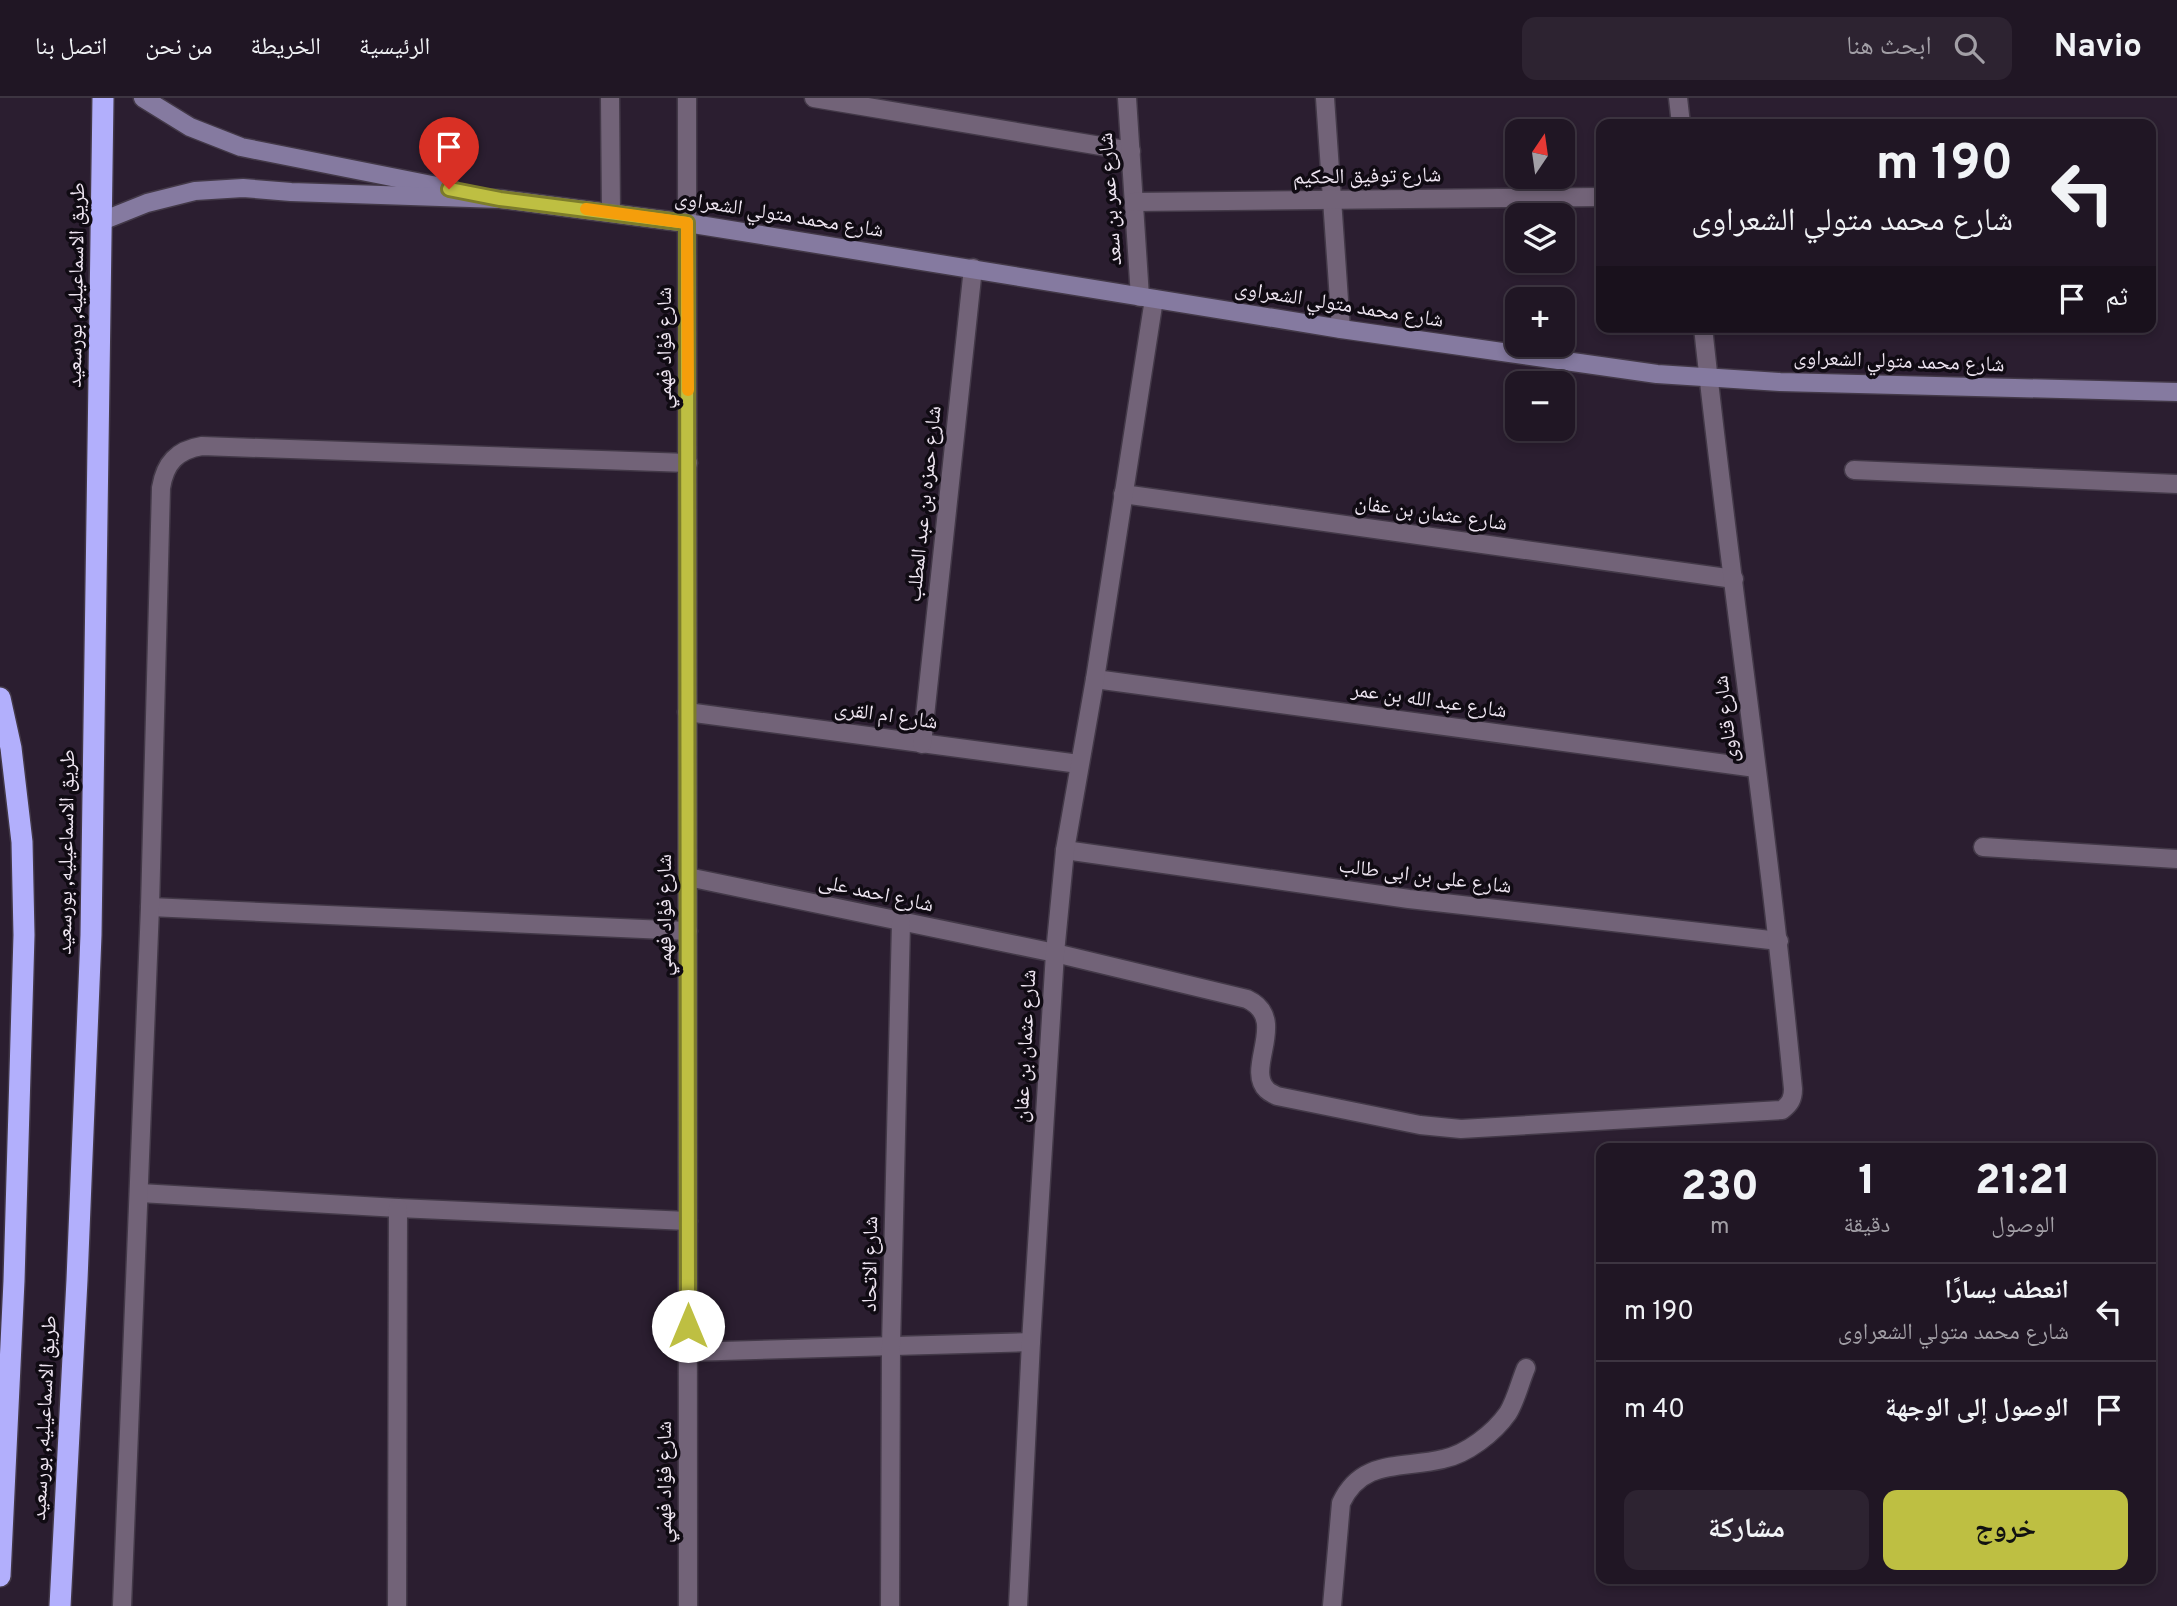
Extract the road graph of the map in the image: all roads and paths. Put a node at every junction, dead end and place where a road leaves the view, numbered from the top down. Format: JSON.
{"nodes":[{"id":1,"x":103,"y":98,"type":"edge"},
{"id":2,"x":143,"y":98,"type":"edge"},
{"id":3,"x":597,"y":98,"type":"edge"},
{"id":4,"x":610,"y":98,"type":"edge"},
{"id":5,"x":687,"y":98,"type":"edge"},
{"id":6,"x":814,"y":98,"type":"edge"},
{"id":7,"x":1127,"y":98,"type":"edge"},
{"id":8,"x":1325,"y":98,"type":"edge"},
{"id":9,"x":1678,"y":98,"type":"edge"},
{"id":10,"x":1680,"y":119,"type":"edge"},
{"id":11,"x":1131,"y":151,"type":"junction"},
{"id":12,"x":1596,"y":197,"type":"edge"},
{"id":13,"x":500,"y":199,"type":"junction"},
{"id":14,"x":1332,"y":201,"type":"junction"},
{"id":15,"x":1134,"y":202,"type":"junction"},
{"id":16,"x":611,"y":212,"type":"junction"},
{"id":17,"x":103,"y":221,"type":"junction"},
{"id":18,"x":687,"y":223,"type":"junction"},
{"id":19,"x":973,"y":268,"type":"junction"},
{"id":20,"x":1147,"y":298,"type":"junction"},
{"id":21,"x":1341,"y":329,"type":"junction"},
{"id":22,"x":1704,"y":333,"type":"edge"},
{"id":23,"x":1708,"y":378,"type":"junction"},
{"id":24,"x":2177,"y":392,"type":"edge"},
{"id":25,"x":688,"y":463,"type":"junction"},
{"id":26,"x":1854,"y":470,"type":"dead end"},
{"id":27,"x":2177,"y":484,"type":"edge"},
{"id":28,"x":1123,"y":494,"type":"junction"},
{"id":29,"x":1734,"y":579,"type":"junction"},
{"id":30,"x":1095,"y":679,"type":"junction"},
{"id":31,"x":0,"y":698,"type":"edge"},
{"id":32,"x":687,"y":712,"type":"junction"},
{"id":33,"x":922,"y":744,"type":"junction"},
{"id":34,"x":1079,"y":764,"type":"junction"},
{"id":35,"x":1756,"y":768,"type":"junction"},
{"id":36,"x":1983,"y":847,"type":"dead end"},
{"id":37,"x":1065,"y":850,"type":"junction"},
{"id":38,"x":2177,"y":859,"type":"edge"},
{"id":39,"x":688,"y":877,"type":"junction"},
{"id":40,"x":150,"y":907,"type":"junction"},
{"id":41,"x":901,"y":923,"type":"junction"},
{"id":42,"x":688,"y":931,"type":"junction"},
{"id":43,"x":1779,"y":941,"type":"junction"},
{"id":44,"x":1055,"y":953,"type":"junction"},
{"id":45,"x":1789,"y":1105,"type":"joint"},
{"id":46,"x":140,"y":1193,"type":"junction"},
{"id":47,"x":398,"y":1208,"type":"junction"},
{"id":48,"x":688,"y":1221,"type":"junction"},
{"id":49,"x":1031,"y":1342,"type":"junction"},
{"id":50,"x":891,"y":1346,"type":"junction"},
{"id":51,"x":688,"y":1352,"type":"junction"},
{"id":52,"x":1526,"y":1368,"type":"dead end"},
{"id":53,"x":0,"y":1576,"type":"edge"},
{"id":54,"x":60,"y":1606,"type":"edge"},
{"id":55,"x":122,"y":1606,"type":"edge"},
{"id":56,"x":397,"y":1606,"type":"edge"},
{"id":57,"x":688,"y":1606,"type":"edge"},
{"id":58,"x":890,"y":1606,"type":"edge"},
{"id":59,"x":1018,"y":1606,"type":"edge"},
{"id":60,"x":1332,"y":1606,"type":"edge"}],
"edges":[{"from":1,"to":17,"type":"highway","name":"طريق الاسماعيليه, بورسعيد"},
{"from":2,"to":13,"type":"street","name":"شارع محمد متولي الشعراوى"},
{"from":3,"to":4,"type":"street"},
{"from":4,"to":16,"type":"street"},
{"from":5,"to":18,"type":"street","name":"شارع فؤاد فهمي"},
{"from":6,"to":11,"type":"street"},
{"from":7,"to":11,"type":"street","name":"شارع عمر بن سعد"},
{"from":8,"to":14,"type":"street"},
{"from":9,"to":10,"type":"street"},
{"from":11,"to":15,"type":"street","name":"شارع عمر بن سعد"},
{"from":12,"to":14,"type":"street","name":"شارع توفيق الحكيم"},
{"from":13,"to":16,"type":"street","name":"شارع محمد متولي الشعراوى"},
{"from":13,"to":17,"type":"street","name":"شارع محمد متولي الشعراوى"},
{"from":14,"to":15,"type":"street","name":"شارع توفيق الحكيم"},
{"from":14,"to":21,"type":"street"},
{"from":15,"to":20,"type":"street","name":"شارع عمر بن سعد"},
{"from":16,"to":18,"type":"street","name":"شارع محمد متولي الشعراوى"},
{"from":17,"to":54,"type":"highway","name":"طريق الاسماعيليه, بورسعيد"},
{"from":18,"to":19,"type":"street","name":"شارع محمد متولي الشعراوى"},
{"from":18,"to":25,"type":"street","name":"شارع فؤاد فهمي"},
{"from":19,"to":20,"type":"street","name":"شارع محمد متولي الشعراوى"},
{"from":19,"to":33,"type":"street","name":"شارع حمزه بن عبد المطلب"},
{"from":20,"to":21,"type":"street","name":"شارع محمد متولي الشعراوى"},
{"from":20,"to":28,"type":"street","name":"شارع عثمان بن عفان"},
{"from":21,"to":23,"type":"street","name":"شارع محمد متولي الشعراوى"},
{"from":22,"to":23,"type":"street","name":"شارع قناوى"},
{"from":23,"to":24,"type":"street","name":"شارع محمد متولي الشعراوى"},
{"from":23,"to":29,"type":"street","name":"شارع قناوى"},
{"from":25,"to":32,"type":"street","name":"شارع فؤاد فهمي"},
{"from":25,"to":40,"type":"street"},
{"from":26,"to":27,"type":"street"},
{"from":28,"to":29,"type":"street","name":"شارع عثمان بن عفان"},
{"from":28,"to":30,"type":"street","name":"شارع عثمان بن عفان"},
{"from":29,"to":35,"type":"street","name":"شارع قناوى"},
{"from":30,"to":34,"type":"street","name":"شارع عثمان بن عفان"},
{"from":30,"to":35,"type":"street","name":"شارع عبد الله بن عمر"},
{"from":31,"to":53,"type":"highway","name":"طريق الاسماعيليه, بورسعيد"},
{"from":32,"to":33,"type":"street","name":"شارع ام القرى"},
{"from":32,"to":39,"type":"street","name":"شارع فؤاد فهمي"},
{"from":33,"to":34,"type":"street","name":"شارع ام القرى"},
{"from":34,"to":37,"type":"street","name":"شارع عثمان بن عفان"},
{"from":35,"to":43,"type":"street","name":"شارع قناوى"},
{"from":36,"to":38,"type":"street"},
{"from":37,"to":43,"type":"street","name":"شارع على بن ابى طالب"},
{"from":37,"to":44,"type":"street","name":"شارع عثمان بن عفان"},
{"from":39,"to":41,"type":"street","name":"شارع احمد على"},
{"from":39,"to":42,"type":"street","name":"شارع فؤاد فهمي"},
{"from":40,"to":42,"type":"street"},
{"from":40,"to":46,"type":"street"},
{"from":41,"to":44,"type":"street","name":"شارع احمد على"},
{"from":41,"to":50,"type":"street","name":"شارع الاتحاد"},
{"from":42,"to":48,"type":"street","name":"شارع فؤاد فهمي"},
{"from":43,"to":45,"type":"street","name":"شارع قناوى"},
{"from":44,"to":45,"type":"street","name":"شارع احمد على"},
{"from":44,"to":49,"type":"street","name":"شارع عثمان بن عفان"},
{"from":46,"to":47,"type":"street"},
{"from":46,"to":55,"type":"street"},
{"from":47,"to":48,"type":"street"},
{"from":47,"to":56,"type":"street"},
{"from":48,"to":51,"type":"street","name":"شارع فؤاد فهمي"},
{"from":49,"to":50,"type":"street"},
{"from":49,"to":59,"type":"street","name":"شارع عثمان بن عفان"},
{"from":50,"to":51,"type":"street"},
{"from":50,"to":58,"type":"street","name":"شارع الاتحاد"},
{"from":51,"to":57,"type":"street","name":"شارع فؤاد فهمي"},
{"from":52,"to":60,"type":"street"}]}
